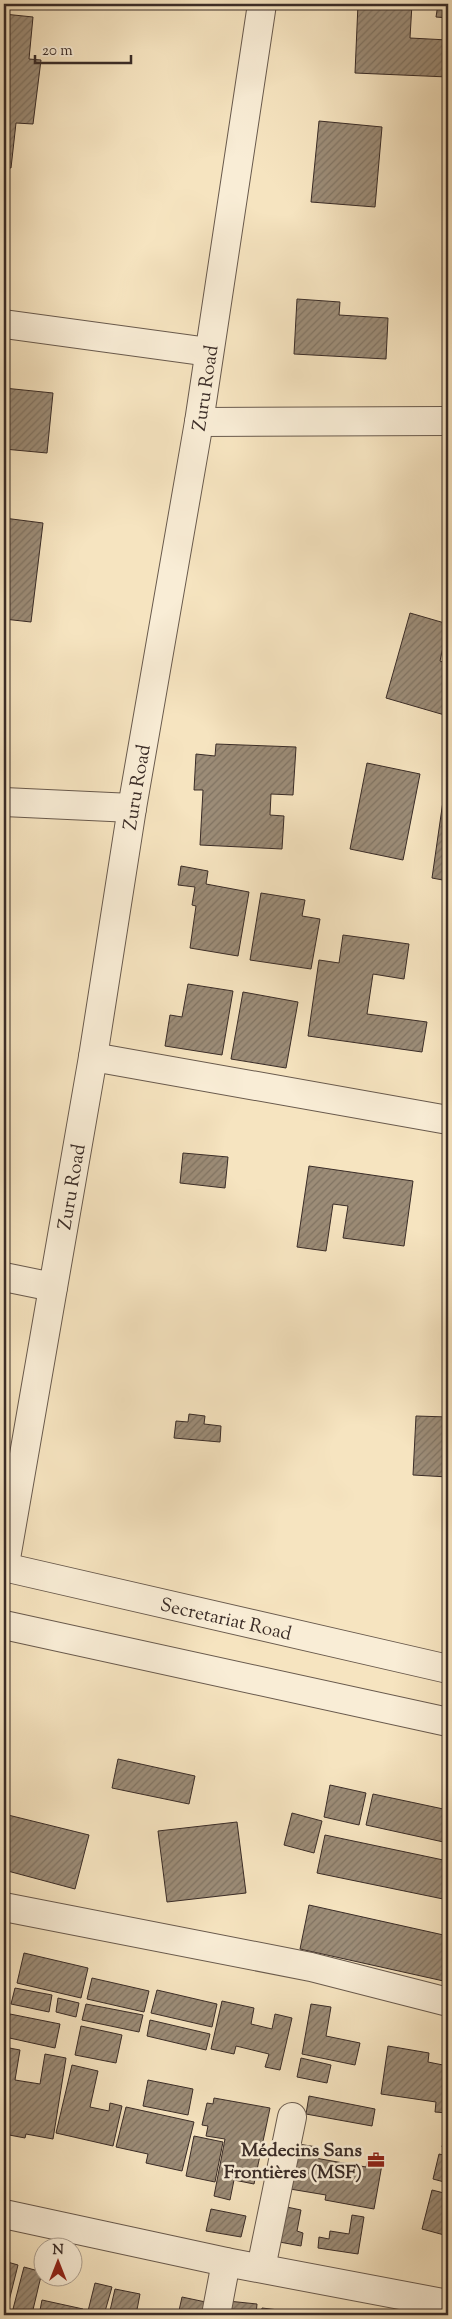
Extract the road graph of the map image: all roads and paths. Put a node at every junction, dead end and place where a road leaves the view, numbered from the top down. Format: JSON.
{"nodes":[{"id":1,"x":262,"y":4,"type":"edge"},
{"id":2,"x":4,"y":324,"type":"edge"},
{"id":3,"x":210,"y":352,"type":"junction"},
{"id":4,"x":448,"y":421,"type":"edge"},
{"id":5,"x":198,"y":422,"type":"junction"},
{"id":6,"x":4,"y":802,"type":"edge"},
{"id":7,"x":132,"y":808,"type":"junction"},
{"id":8,"x":93,"y":1058,"type":"junction"},
{"id":9,"x":448,"y":1120,"type":"edge"},
{"id":10,"x":4,"y":1277,"type":"edge"},
{"id":11,"x":53,"y":1287,"type":"junction"},
{"id":12,"x":4,"y":1568,"type":"edge"},
{"id":13,"x":4,"y":1625,"type":"edge"},
{"id":14,"x":448,"y":1669,"type":"edge"},
{"id":15,"x":448,"y":1722,"type":"edge"},
{"id":16,"x":4,"y":1907,"type":"edge"},
{"id":17,"x":448,"y":2002,"type":"edge"},
{"id":18,"x":292,"y":2117,"type":"dead end"},
{"id":19,"x":4,"y":2214,"type":"edge"},
{"id":20,"x":226,"y":2262,"type":"junction"},
{"id":21,"x":261,"y":2268,"type":"junction"},
{"id":22,"x":448,"y":2304,"type":"edge"},
{"id":23,"x":216,"y":2315,"type":"edge"}],
"edges":[{"from":1,"to":3,"type":"street","name":"Zuru Road"},
{"from":2,"to":3,"type":"street"},
{"from":3,"to":5,"type":"street","name":"Zuru Road"},
{"from":4,"to":5,"type":"street"},
{"from":5,"to":7,"type":"street","name":"Zuru Road"},
{"from":6,"to":7,"type":"street"},
{"from":7,"to":8,"type":"street","name":"Zuru Road"},
{"from":8,"to":9,"type":"street"},
{"from":8,"to":11,"type":"street","name":"Zuru Road"},
{"from":10,"to":11,"type":"street"},
{"from":11,"to":12,"type":"street","name":"Zuru Road"},
{"from":12,"to":14,"type":"street","name":"Secretariat Road"},
{"from":13,"to":15,"type":"street"},
{"from":16,"to":17,"type":"street"},
{"from":18,"to":21,"type":"street"},
{"from":19,"to":20,"type":"street"},
{"from":20,"to":21,"type":"street"},
{"from":20,"to":23,"type":"street"},
{"from":21,"to":22,"type":"street"}]}
